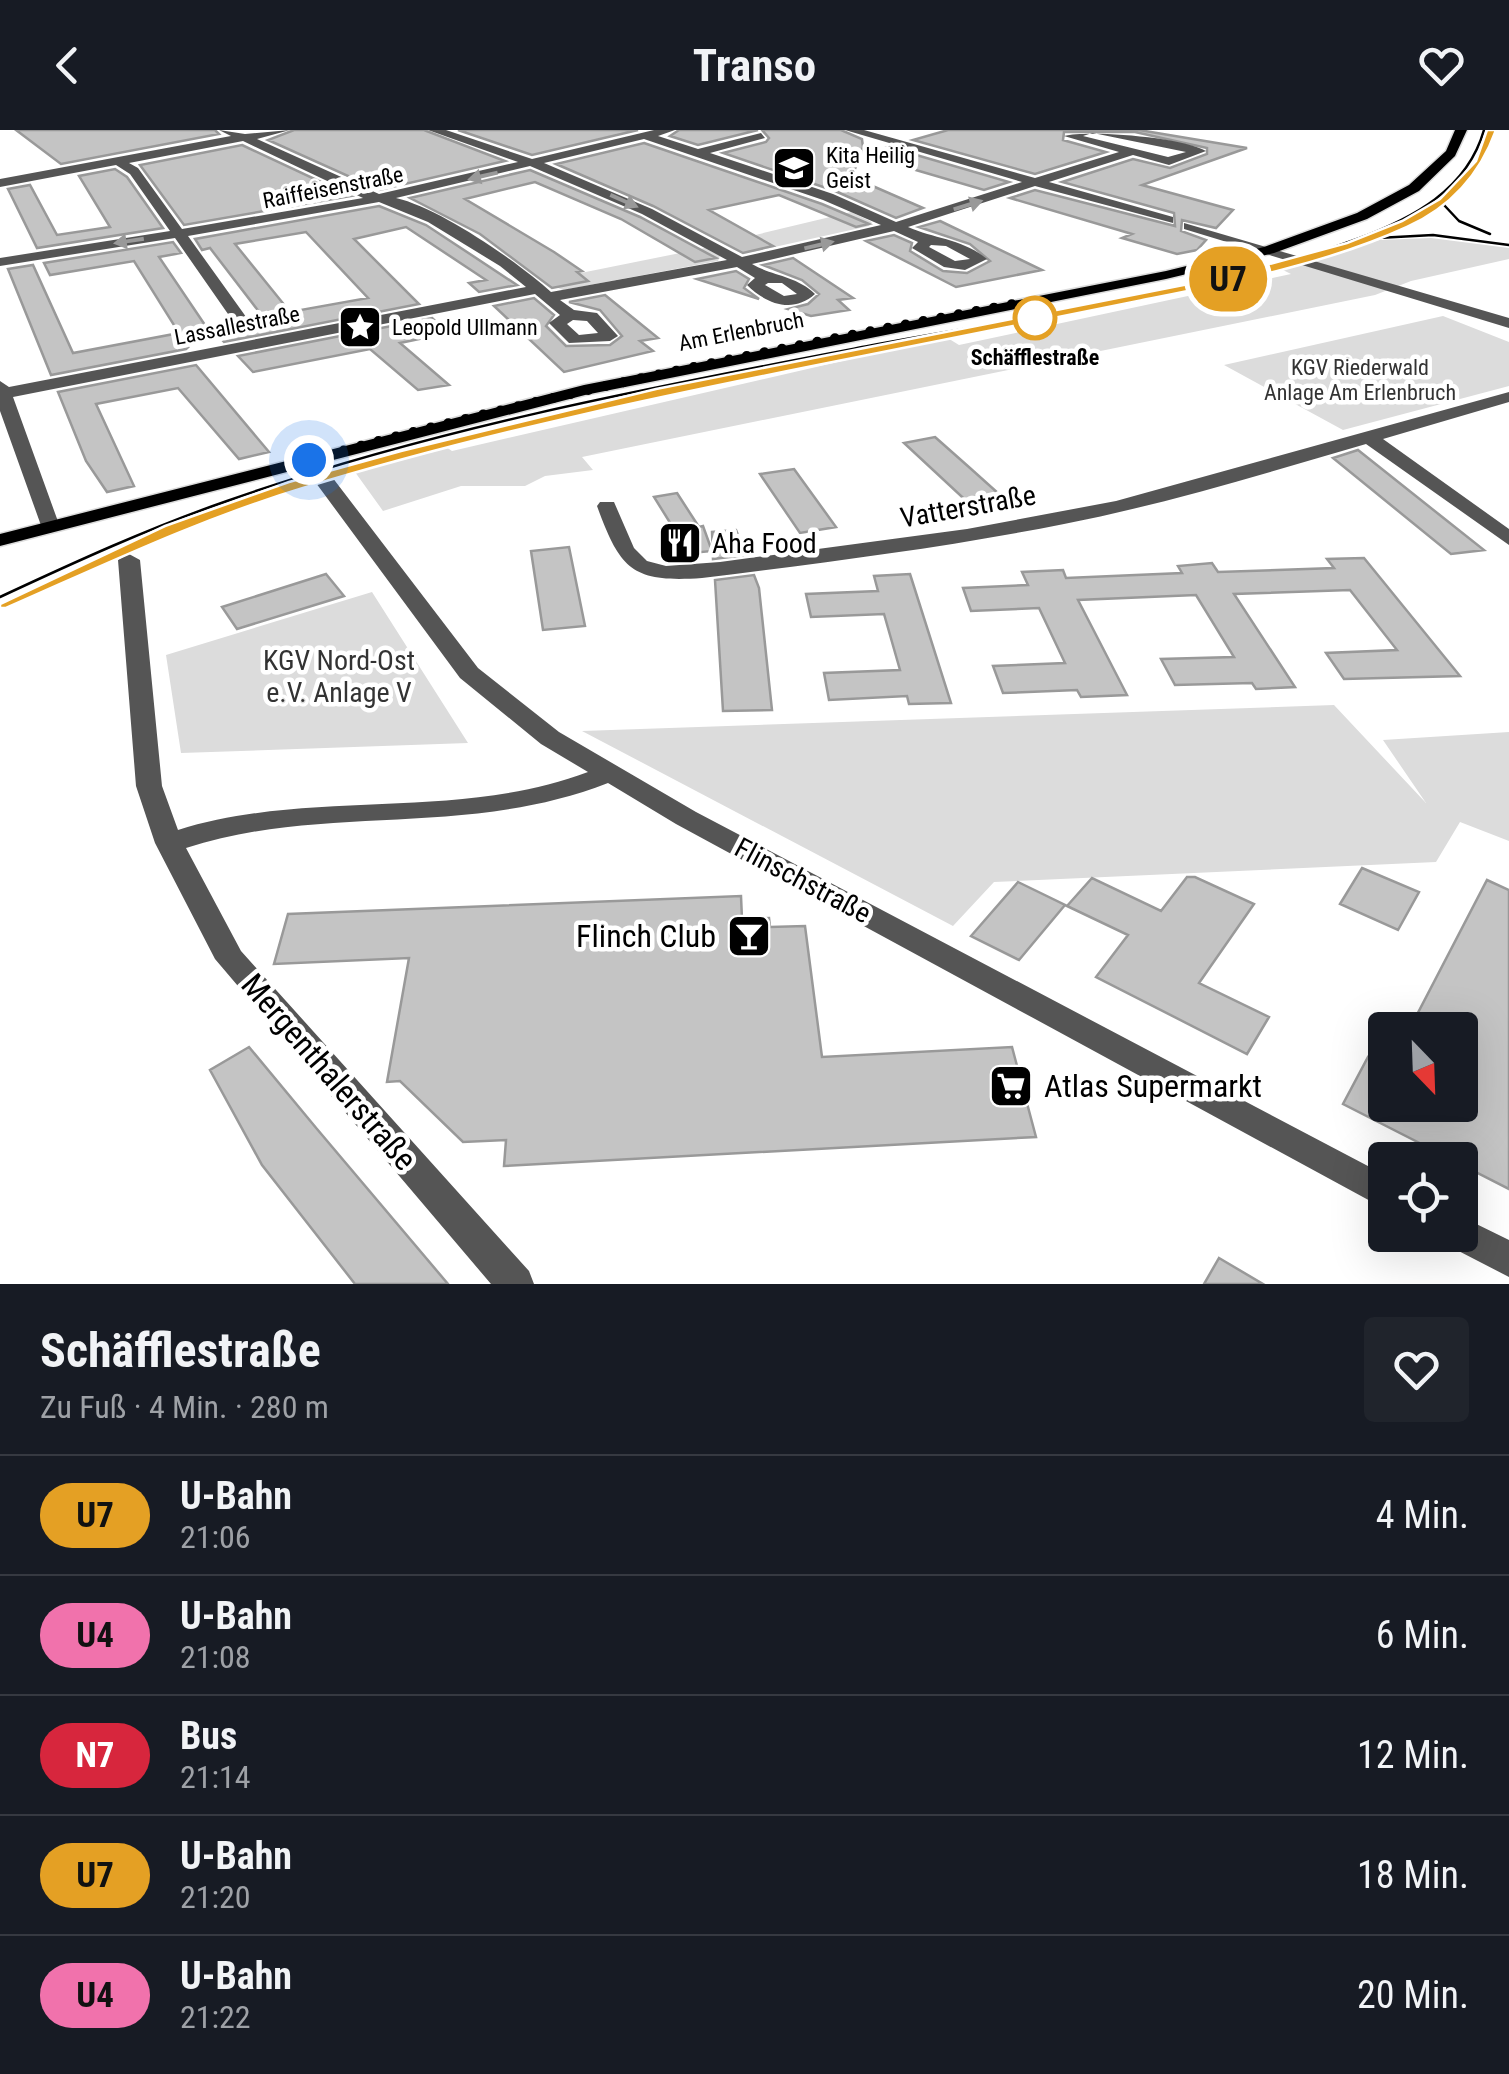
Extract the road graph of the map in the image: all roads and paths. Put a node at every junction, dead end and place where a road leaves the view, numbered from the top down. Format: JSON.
{"nodes":[{"id":1,"x":225,"y":130,"type":"edge"},
{"id":2,"x":284,"y":130,"type":"edge"},
{"id":3,"x":434,"y":130,"type":"edge"},
{"id":4,"x":669,"y":130,"type":"edge"},
{"id":5,"x":850,"y":130,"type":"edge"},
{"id":6,"x":1092,"y":130,"type":"edge"},
{"id":7,"x":1461,"y":130,"type":"edge"},
{"id":8,"x":645,"y":136,"type":"junction"},
{"id":9,"x":761,"y":136,"type":"dead end"},
{"id":10,"x":249,"y":138,"type":"junction"},
{"id":11,"x":1131,"y":152,"type":"junction"},
{"id":12,"x":177,"y":153,"type":"junction"},
{"id":13,"x":698,"y":153,"type":"junction"},
{"id":14,"x":66,"y":158,"type":"dead end"},
{"id":15,"x":121,"y":163,"type":"junction"},
{"id":16,"x":534,"y":164,"type":"junction"},
{"id":17,"x":1038,"y":182,"type":"junction"},
{"id":18,"x":0,"y":183,"type":"edge"},
{"id":19,"x":384,"y":199,"type":"junction"},
{"id":20,"x":1168,"y":220,"type":"dead end"},
{"id":21,"x":897,"y":226,"type":"junction"},
{"id":22,"x":1189,"y":226,"type":"dead end"},
{"id":23,"x":178,"y":234,"type":"junction"},
{"id":24,"x":928,"y":241,"type":"dead end"},
{"id":25,"x":1269,"y":250,"type":"junction"},
{"id":26,"x":0,"y":262,"type":"edge"},
{"id":27,"x":741,"y":262,"type":"junction"},
{"id":28,"x":766,"y":278,"type":"dead end"},
{"id":29,"x":544,"y":293,"type":"junction"},
{"id":30,"x":1509,"y":301,"type":"edge"},
{"id":31,"x":1473,"y":310,"type":"junction"},
{"id":32,"x":570,"y":315,"type":"dead end"},
{"id":33,"x":1509,"y":323,"type":"edge"},
{"id":34,"x":249,"y":332,"type":"junction"},
{"id":35,"x":1,"y":390,"type":"edge"},
{"id":36,"x":1509,"y":396,"type":"edge"},
{"id":37,"x":1367,"y":436,"type":"junction"},
{"id":38,"x":309,"y":460,"type":"junction"},
{"id":39,"x":607,"y":506,"type":"dead end"},
{"id":40,"x":50,"y":527,"type":"junction"},
{"id":41,"x":1509,"y":539,"type":"edge"},
{"id":42,"x":0,"y":540,"type":"edge"},
{"id":43,"x":129,"y":560,"type":"dead end"},
{"id":44,"x":607,"y":774,"type":"junction"},
{"id":45,"x":170,"y":843,"type":"junction"},
{"id":46,"x":1368,"y":1185,"type":"edge"},
{"id":47,"x":1478,"y":1244,"type":"edge"},
{"id":48,"x":1509,"y":1260,"type":"edge"},
{"id":49,"x":514,"y":1284,"type":"edge"}],
"edges":[{"from":1,"to":10,"type":"street"},
{"from":2,"to":10,"type":"street"},
{"from":3,"to":16,"type":"street"},
{"from":4,"to":8,"type":"street","name":"Raiffeisenstraße"},
{"from":5,"to":17,"type":"street"},
{"from":6,"to":11,"type":"street"},
{"from":6,"to":11,"type":"street"},
{"from":7,"to":25,"type":"main road","name":"Am Erlenbruch"},
{"from":8,"to":13,"type":"street"},
{"from":8,"to":16,"type":"street","name":"Raiffeisenstraße"},
{"from":9,"to":13,"type":"street"},
{"from":10,"to":12,"type":"street"},
{"from":10,"to":19,"type":"street"},
{"from":11,"to":17,"type":"street","name":"Lassallestraße"},
{"from":12,"to":14,"type":"street"},
{"from":12,"to":15,"type":"street"},
{"from":13,"to":21,"type":"street"},
{"from":15,"to":18,"type":"street"},
{"from":15,"to":23,"type":"street"},
{"from":16,"to":19,"type":"street","name":"Raiffeisenstraße","one_way":true},
{"from":16,"to":27,"type":"street","one_way":true},
{"from":17,"to":20,"type":"street"},
{"from":21,"to":17,"type":"street","name":"Lassallestraße","one_way":true},
{"from":19,"to":23,"type":"street","name":"Raiffeisenstraße"},
{"from":19,"to":29,"type":"street"},
{"from":21,"to":24,"type":"street"},
{"from":27,"to":21,"type":"street","name":"Lassallestraße","one_way":true},
{"from":22,"to":25,"type":"street"},
{"from":23,"to":26,"type":"street","name":"Raiffeisenstraße","one_way":true},
{"from":23,"to":34,"type":"street"},
{"from":25,"to":31,"type":"street"},
{"from":25,"to":38,"type":"main road","name":"Am Erlenbruch"},
{"from":27,"to":28,"type":"street"},
{"from":27,"to":29,"type":"street","name":"Lassallestraße"},
{"from":29,"to":32,"type":"street"},
{"from":29,"to":34,"type":"street","name":"Lassallestraße"},
{"from":30,"to":31,"type":"street"},
{"from":31,"to":33,"type":"street"},
{"from":34,"to":35,"type":"street","name":"Lassallestraße"},
{"from":35,"to":40,"type":"street"},
{"from":36,"to":37,"type":"street","name":"Vatterstraße"},
{"from":37,"to":39,"type":"street","name":"Vatterstraße"},
{"from":37,"to":41,"type":"street"},
{"from":38,"to":40,"type":"main road","name":"Am Erlenbruch"},
{"from":38,"to":44,"type":"street","name":"Flinschstraße"},
{"from":40,"to":42,"type":"main road","name":"Am Erlenbruch"},
{"from":43,"to":45,"type":"street","name":"Mergenthalerstraße"},
{"from":44,"to":45,"type":"street"},
{"from":44,"to":46,"type":"street","name":"Flinschstraße"},
{"from":45,"to":49,"type":"street","name":"Mergenthalerstraße"},
{"from":47,"to":48,"type":"street"}]}
